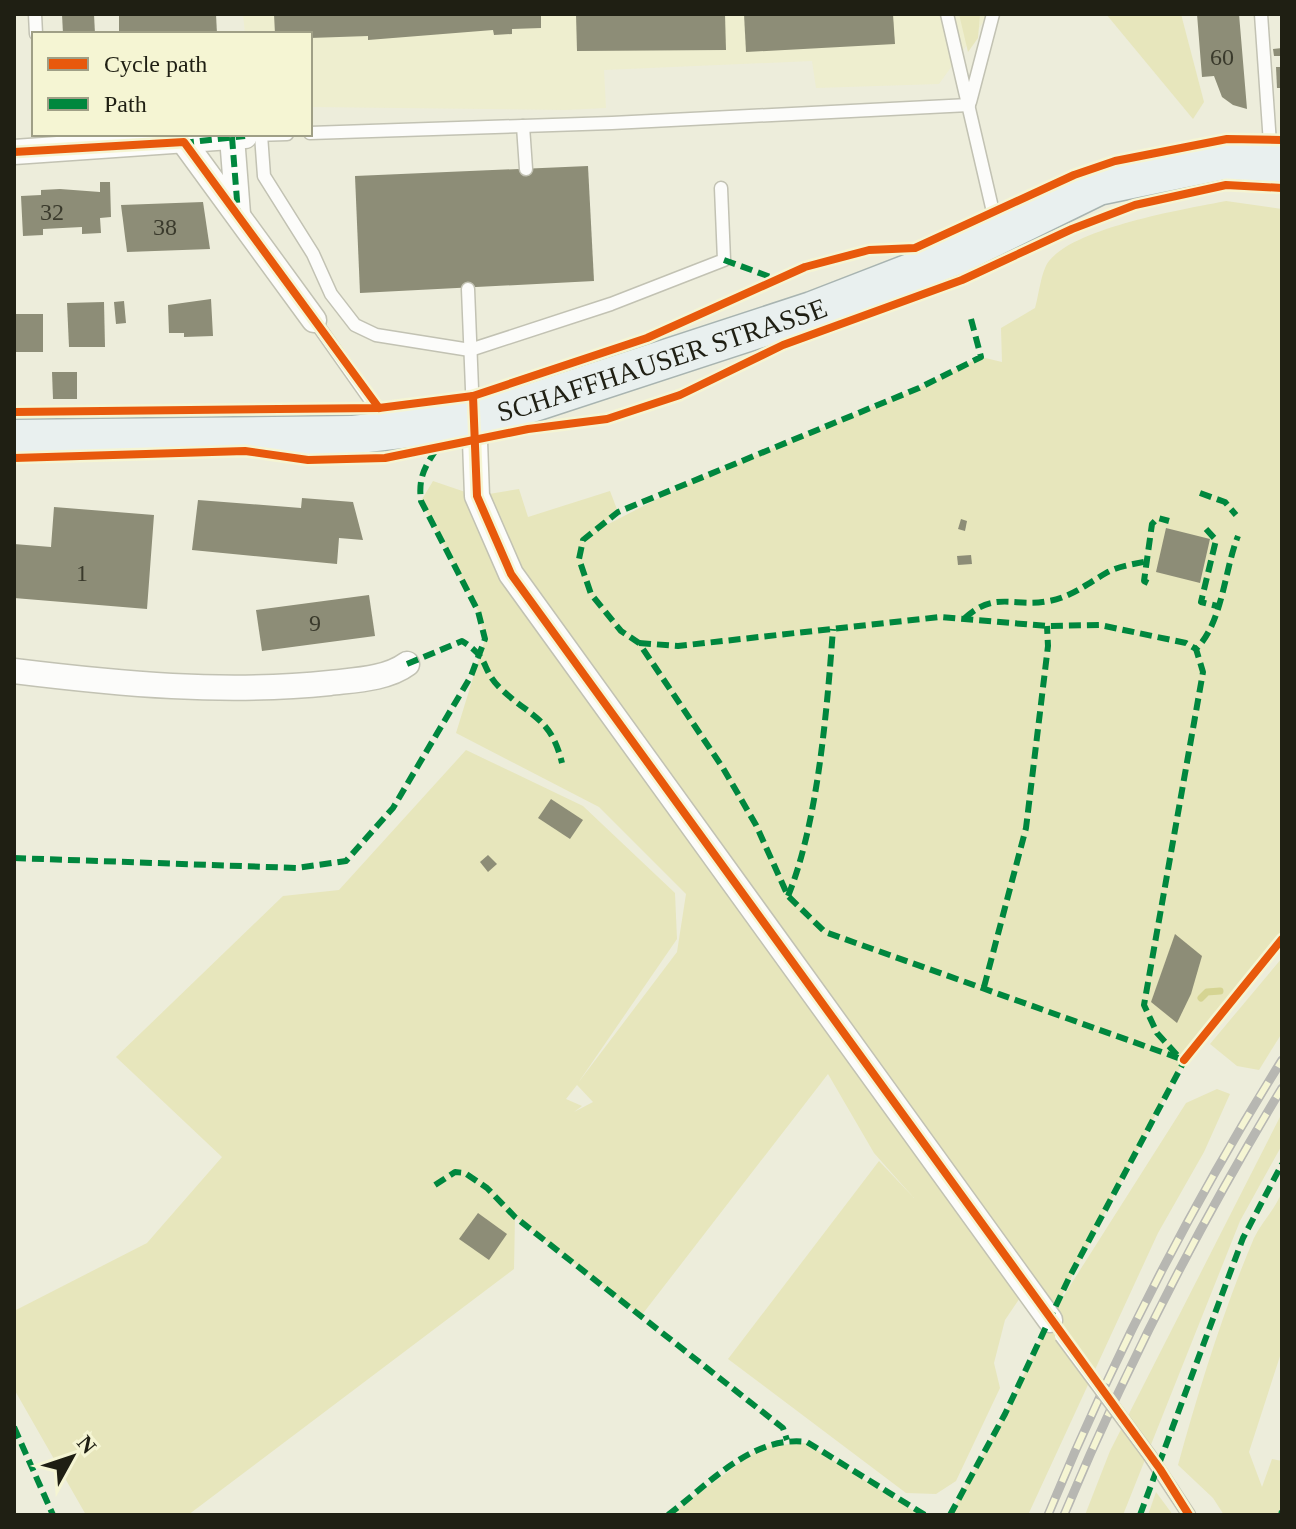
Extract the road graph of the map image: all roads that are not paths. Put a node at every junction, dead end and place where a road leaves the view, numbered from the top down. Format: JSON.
{"nodes":[{"id":1,"x":947,"y":14,"type":"edge"},
{"id":2,"x":993,"y":14,"type":"edge"},
{"id":3,"x":1261,"y":14,"type":"edge"},
{"id":4,"x":969,"y":105,"type":"junction"},
{"id":5,"x":523,"y":126,"type":"junction"},
{"id":6,"x":312,"y":133,"type":"edge"},
{"id":7,"x":246,"y":136,"type":"edge"},
{"id":8,"x":44,"y":142,"type":"edge"},
{"id":9,"x":184,"y":142,"type":"junction"},
{"id":10,"x":14,"y":152,"type":"edge"},
{"id":11,"x":1276,"y":163,"type":"edge"},
{"id":12,"x":526,"y":169,"type":"dead end"},
{"id":13,"x":721,"y":188,"type":"dead end"},
{"id":14,"x":238,"y":216,"type":"junction"},
{"id":15,"x":998,"y":233,"type":"junction"},
{"id":16,"x":468,"y":289,"type":"dead end"},
{"id":17,"x":314,"y":320,"type":"joint"},
{"id":18,"x":470,"y":350,"type":"junction"},
{"id":19,"x":392,"y":431,"type":"junction"},
{"id":20,"x":460,"y":432,"type":"junction"},
{"id":21,"x":14,"y":439,"type":"edge"},
{"id":22,"x":407,"y":664,"type":"dead end"},
{"id":23,"x":14,"y":671,"type":"edge"},
{"id":24,"x":1056,"y":1328,"type":"joint"},
{"id":25,"x":1189,"y":1515,"type":"edge"}],
"edges":[{"from":1,"to":4,"type":"lane"},
{"from":2,"to":4,"type":"lane"},
{"from":3,"to":11,"type":"lane"},
{"from":4,"to":5,"type":"lane"},
{"from":4,"to":15,"type":"lane"},
{"from":5,"to":6,"type":"lane"},
{"from":5,"to":12,"type":"lane"},
{"from":7,"to":9,"type":"street"},
{"from":7,"to":14,"type":"street"},
{"from":7,"to":18,"type":"lane"},
{"from":8,"to":9,"type":"street"},
{"from":8,"to":10,"type":"street"},
{"from":9,"to":14,"type":"street"},
{"from":11,"to":15,"type":"main road","name":"SCHAFFHAUSER STRASSE"},
{"from":13,"to":18,"type":"lane"},
{"from":14,"to":17,"type":"street"},
{"from":15,"to":20,"type":"main road","name":"SCHAFFHAUSER STRASSE"},
{"from":16,"to":18,"type":"lane"},
{"from":17,"to":19,"type":"lane"},
{"from":18,"to":20,"type":"lane"},
{"from":19,"to":20,"type":"main road","name":"SCHAFFHAUSER STRASSE"},
{"from":19,"to":21,"type":"main road","name":"SCHAFFHAUSER STRASSE"},
{"from":20,"to":24,"type":"street"},
{"from":22,"to":23,"type":"street"},
{"from":24,"to":25,"type":"lane","bridge":true}]}
